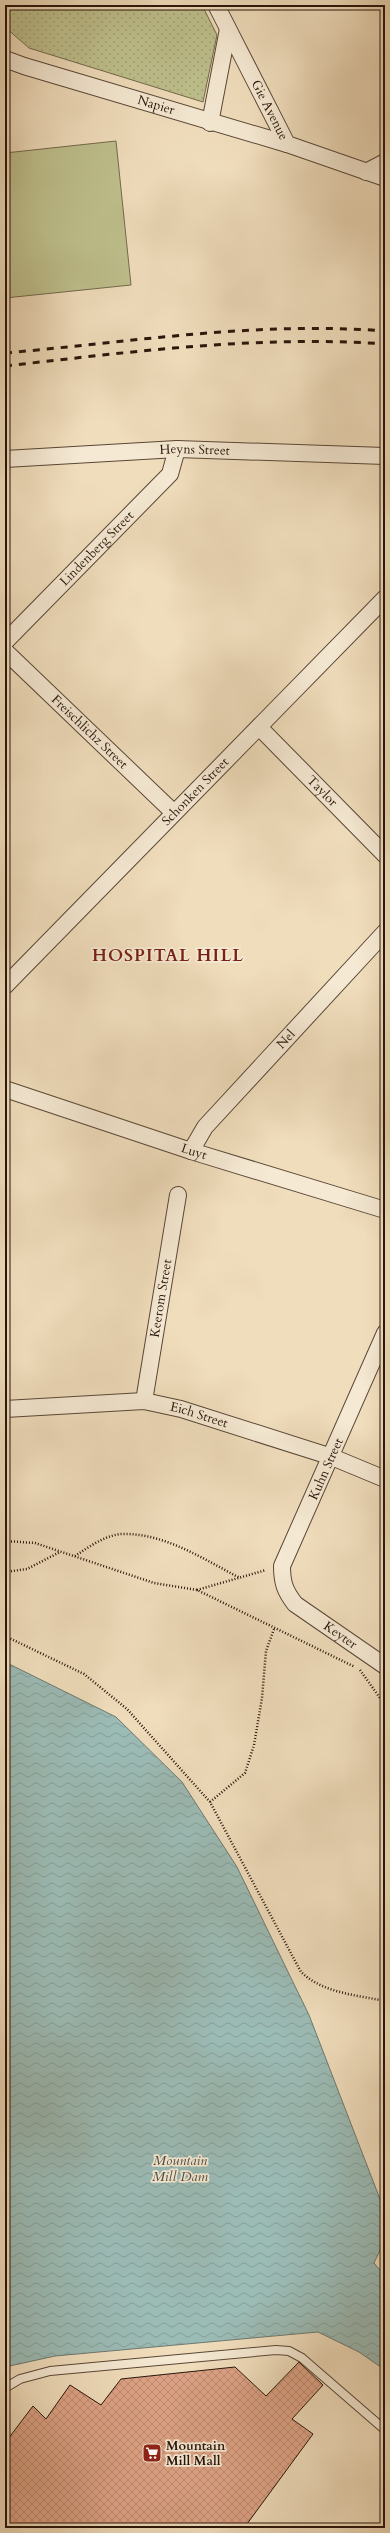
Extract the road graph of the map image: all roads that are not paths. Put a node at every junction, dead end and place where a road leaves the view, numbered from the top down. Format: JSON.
{"nodes":[{"id":1,"x":216,"y":5,"type":"edge"},
{"id":2,"x":228,"y":29,"type":"junction"},
{"id":3,"x":5,"y":59,"type":"edge"},
{"id":4,"x":210,"y":123,"type":"junction"},
{"id":5,"x":287,"y":144,"type":"junction"},
{"id":6,"x":385,"y":162,"type":"edge"},
{"id":7,"x":366,"y":172,"type":"junction"},
{"id":8,"x":385,"y":178,"type":"edge"},
{"id":9,"x":177,"y":448,"type":"junction"},
{"id":10,"x":385,"y":456,"type":"edge"},
{"id":11,"x":5,"y":459,"type":"edge"},
{"id":12,"x":385,"y":598,"type":"edge"},
{"id":13,"x":5,"y":642,"type":"edge"},
{"id":14,"x":5,"y":651,"type":"edge"},
{"id":15,"x":259,"y":726,"type":"junction"},
{"id":16,"x":173,"y":812,"type":"junction"},
{"id":17,"x":385,"y":855,"type":"edge"},
{"id":18,"x":385,"y":932,"type":"edge"},
{"id":19,"x":5,"y":986,"type":"edge"},
{"id":20,"x":5,"y":1089,"type":"edge"},
{"id":21,"x":191,"y":1151,"type":"junction"},
{"id":22,"x":178,"y":1195,"type":"dead end"},
{"id":23,"x":385,"y":1210,"type":"edge"},
{"id":24,"x":385,"y":1333,"type":"edge"},
{"id":25,"x":144,"y":1401,"type":"junction"},
{"id":26,"x":5,"y":1409,"type":"edge"},
{"id":27,"x":332,"y":1457,"type":"junction"},
{"id":28,"x":385,"y":1478,"type":"edge"},
{"id":29,"x":296,"y":1604,"type":"joint"},
{"id":30,"x":385,"y":1666,"type":"edge"},
{"id":31,"x":5,"y":2388,"type":"edge"},
{"id":32,"x":384,"y":2429,"type":"dead end"}],
"edges":[{"from":1,"to":2,"type":"street","name":"Gie Avenue"},
{"from":2,"to":4,"type":"street"},
{"from":2,"to":5,"type":"street","name":"Gie Avenue"},
{"from":3,"to":4,"type":"street","name":"Napier"},
{"from":4,"to":5,"type":"street","name":"Napier"},
{"from":5,"to":7,"type":"street","name":"Gie Avenue"},
{"from":6,"to":7,"type":"street"},
{"from":7,"to":8,"type":"street","name":"Gie Avenue"},
{"from":9,"to":10,"type":"street","name":"Heyns Street"},
{"from":9,"to":11,"type":"street","name":"Heyns Street"},
{"from":9,"to":13,"type":"street","name":"Lindenberg Street"},
{"from":12,"to":15,"type":"street","name":"Schonken Street"},
{"from":14,"to":16,"type":"street","name":"Freischlichz Street"},
{"from":15,"to":16,"type":"street","name":"Schonken Street"},
{"from":15,"to":17,"type":"street","name":"Taylor"},
{"from":16,"to":19,"type":"street","name":"Schonken Street"},
{"from":18,"to":21,"type":"street","name":"Nel"},
{"from":20,"to":21,"type":"street","name":"Luyt"},
{"from":21,"to":23,"type":"street","name":"Luyt"},
{"from":22,"to":25,"type":"street","name":"Keerom Street"},
{"from":24,"to":27,"type":"street","name":"Kuhn Street"},
{"from":25,"to":26,"type":"street","name":"Eich Street"},
{"from":25,"to":27,"type":"street","name":"Eich Street"},
{"from":27,"to":28,"type":"street","name":"Eich Street"},
{"from":27,"to":29,"type":"street","name":"Kuhn Street"},
{"from":29,"to":30,"type":"street","name":"Keyter"},
{"from":31,"to":32,"type":"lane"}]}
